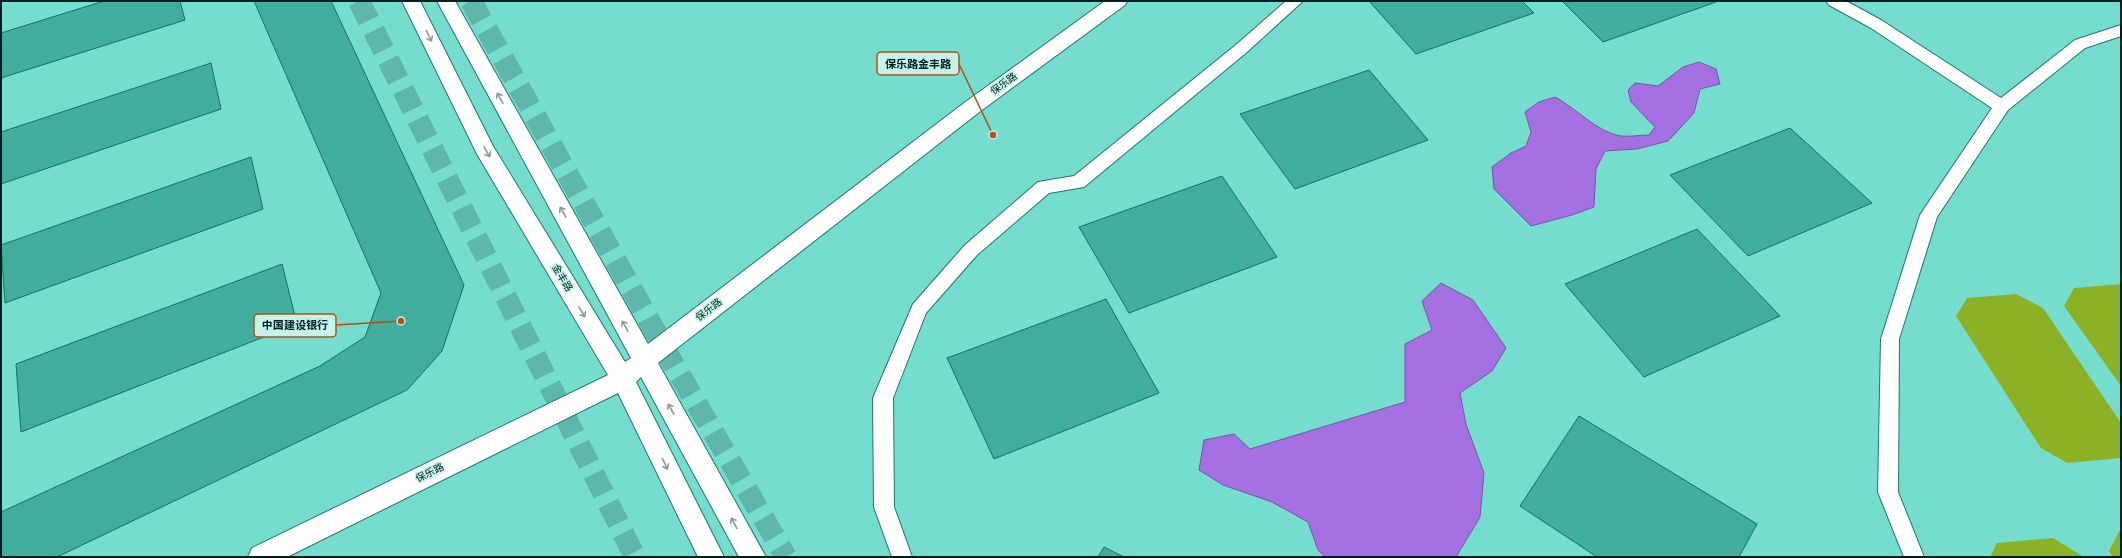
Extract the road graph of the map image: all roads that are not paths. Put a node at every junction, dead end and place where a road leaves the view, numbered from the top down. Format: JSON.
{"nodes":[{"id":1,"x":411,"y":1,"type":"edge"},
{"id":2,"x":446,"y":1,"type":"edge"},
{"id":3,"x":1118,"y":1,"type":"edge"},
{"id":4,"x":1294,"y":1,"type":"edge"},
{"id":5,"x":1834,"y":1,"type":"edge"},
{"id":6,"x":2121,"y":30,"type":"edge"},
{"id":7,"x":2002,"y":106,"type":"junction"},
{"id":8,"x":644,"y":360,"type":"junction"},
{"id":9,"x":623,"y":379,"type":"junction"},
{"id":10,"x":261,"y":557,"type":"edge"},
{"id":11,"x":711,"y":557,"type":"edge"},
{"id":12,"x":753,"y":557,"type":"edge"},
{"id":13,"x":902,"y":557,"type":"edge"},
{"id":14,"x":1914,"y":557,"type":"edge"}],
"edges":[{"from":1,"to":9,"type":"main road","name":"金丰路","one_way":true},
{"from":8,"to":2,"type":"main road","one_way":true},
{"from":3,"to":8,"type":"main road","name":"保乐路"},
{"from":4,"to":13,"type":"lane"},
{"from":5,"to":7,"type":"lane"},
{"from":6,"to":7,"type":"lane"},
{"from":7,"to":14,"type":"lane"},
{"from":8,"to":9,"type":"main road","name":"保乐路"},
{"from":12,"to":8,"type":"main road","one_way":true},
{"from":9,"to":10,"type":"main road","name":"保乐路"},
{"from":9,"to":11,"type":"main road","name":"金丰路","one_way":true}]}
